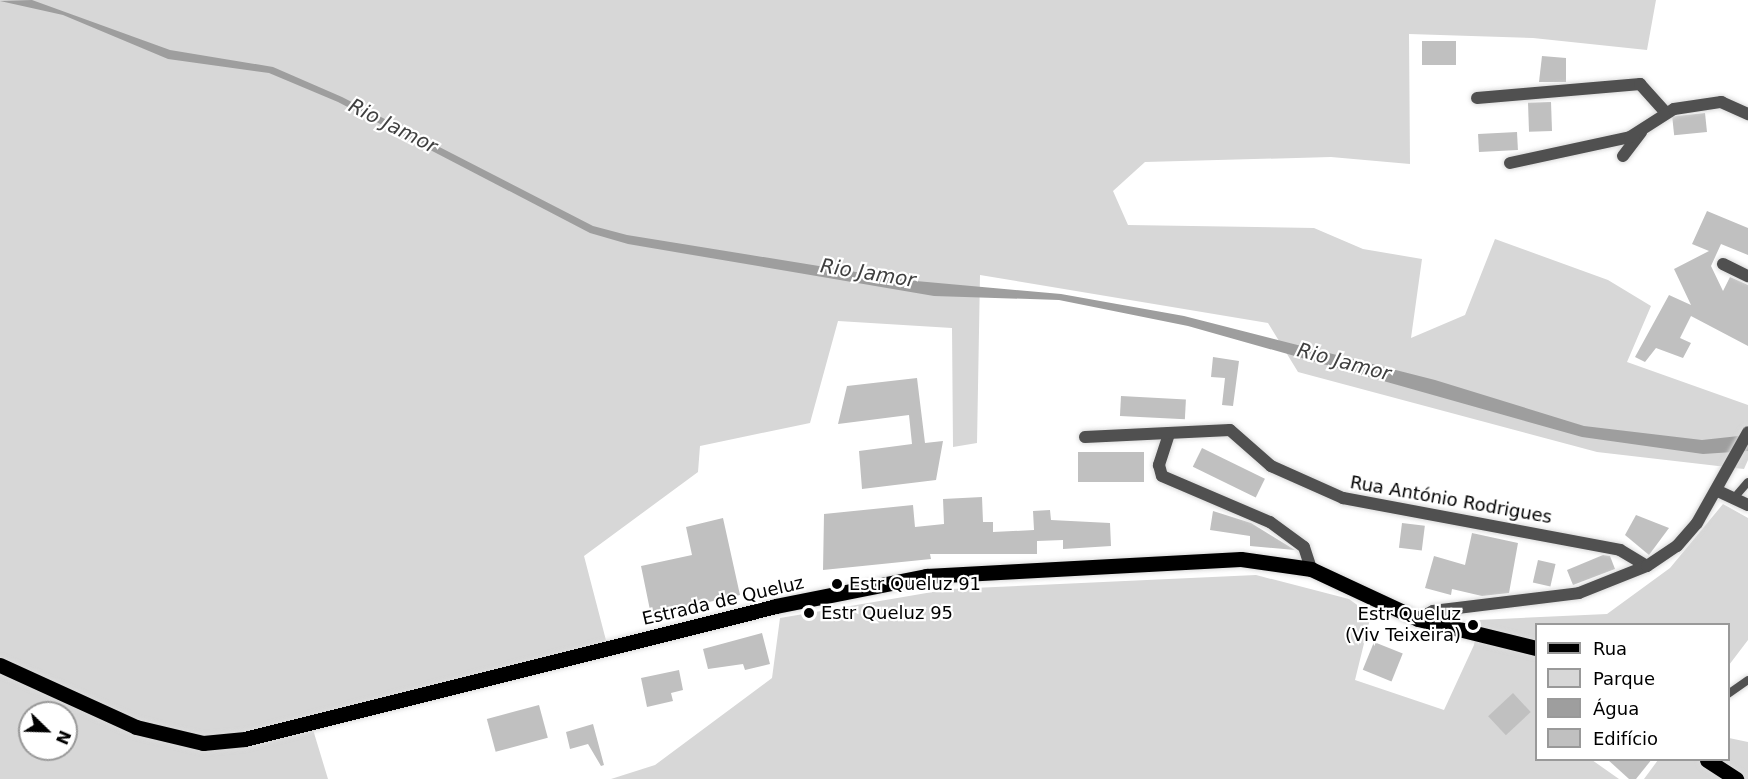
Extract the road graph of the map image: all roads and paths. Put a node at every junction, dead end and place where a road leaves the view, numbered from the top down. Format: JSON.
{"nodes":[{"id":1,"x":1477,"y":98,"type":"dead end"},
{"id":2,"x":1665,"y":112,"type":"junction"},
{"id":3,"x":1748,"y":114,"type":"edge"},
{"id":4,"x":1641,"y":132,"type":"junction"},
{"id":5,"x":1623,"y":156,"type":"dead end"},
{"id":6,"x":1510,"y":163,"type":"dead end"},
{"id":7,"x":1723,"y":264,"type":"dead end"},
{"id":8,"x":1748,"y":276,"type":"edge"},
{"id":9,"x":1748,"y":432,"type":"edge"},
{"id":10,"x":1169,"y":434,"type":"junction"},
{"id":11,"x":1084,"y":438,"type":"dead end"},
{"id":12,"x":1748,"y":482,"type":"edge"},
{"id":13,"x":1718,"y":491,"type":"junction"},
{"id":14,"x":1734,"y":498,"type":"junction"},
{"id":15,"x":1748,"y":505,"type":"edge"},
{"id":16,"x":1647,"y":566,"type":"junction"},
{"id":17,"x":1311,"y":569,"type":"junction"},
{"id":18,"x":1418,"y":619,"type":"junction"},
{"id":19,"x":1535,"y":648,"type":"edge"},
{"id":20,"x":0,"y":665,"type":"edge"},
{"id":21,"x":1748,"y":680,"type":"edge"},
{"id":22,"x":1730,"y":693,"type":"edge"},
{"id":23,"x":1710,"y":761,"type":"edge"},
{"id":24,"x":1736,"y":779,"type":"edge"}],
"edges":[{"from":1,"to":2,"type":"street"},
{"from":2,"to":3,"type":"street"},
{"from":2,"to":4,"type":"street"},
{"from":4,"to":5,"type":"street"},
{"from":4,"to":6,"type":"street"},
{"from":7,"to":8,"type":"street"},
{"from":9,"to":13,"type":"street"},
{"from":10,"to":11,"type":"street","name":"Rua António Rodrigues"},
{"from":10,"to":16,"type":"street","name":"Rua António Rodrigues"},
{"from":10,"to":17,"type":"street"},
{"from":12,"to":14,"type":"lane"},
{"from":13,"to":14,"type":"street"},
{"from":13,"to":16,"type":"street"},
{"from":14,"to":15,"type":"street"},
{"from":16,"to":18,"type":"street"},
{"from":17,"to":18,"type":"main road","name":"Estrada de Queluz"},
{"from":17,"to":20,"type":"main road","name":"Estrada de Queluz"},
{"from":18,"to":19,"type":"main road","name":"Estrada de Queluz"},
{"from":21,"to":22,"type":"lane"},
{"from":23,"to":24,"type":"main road"}]}
